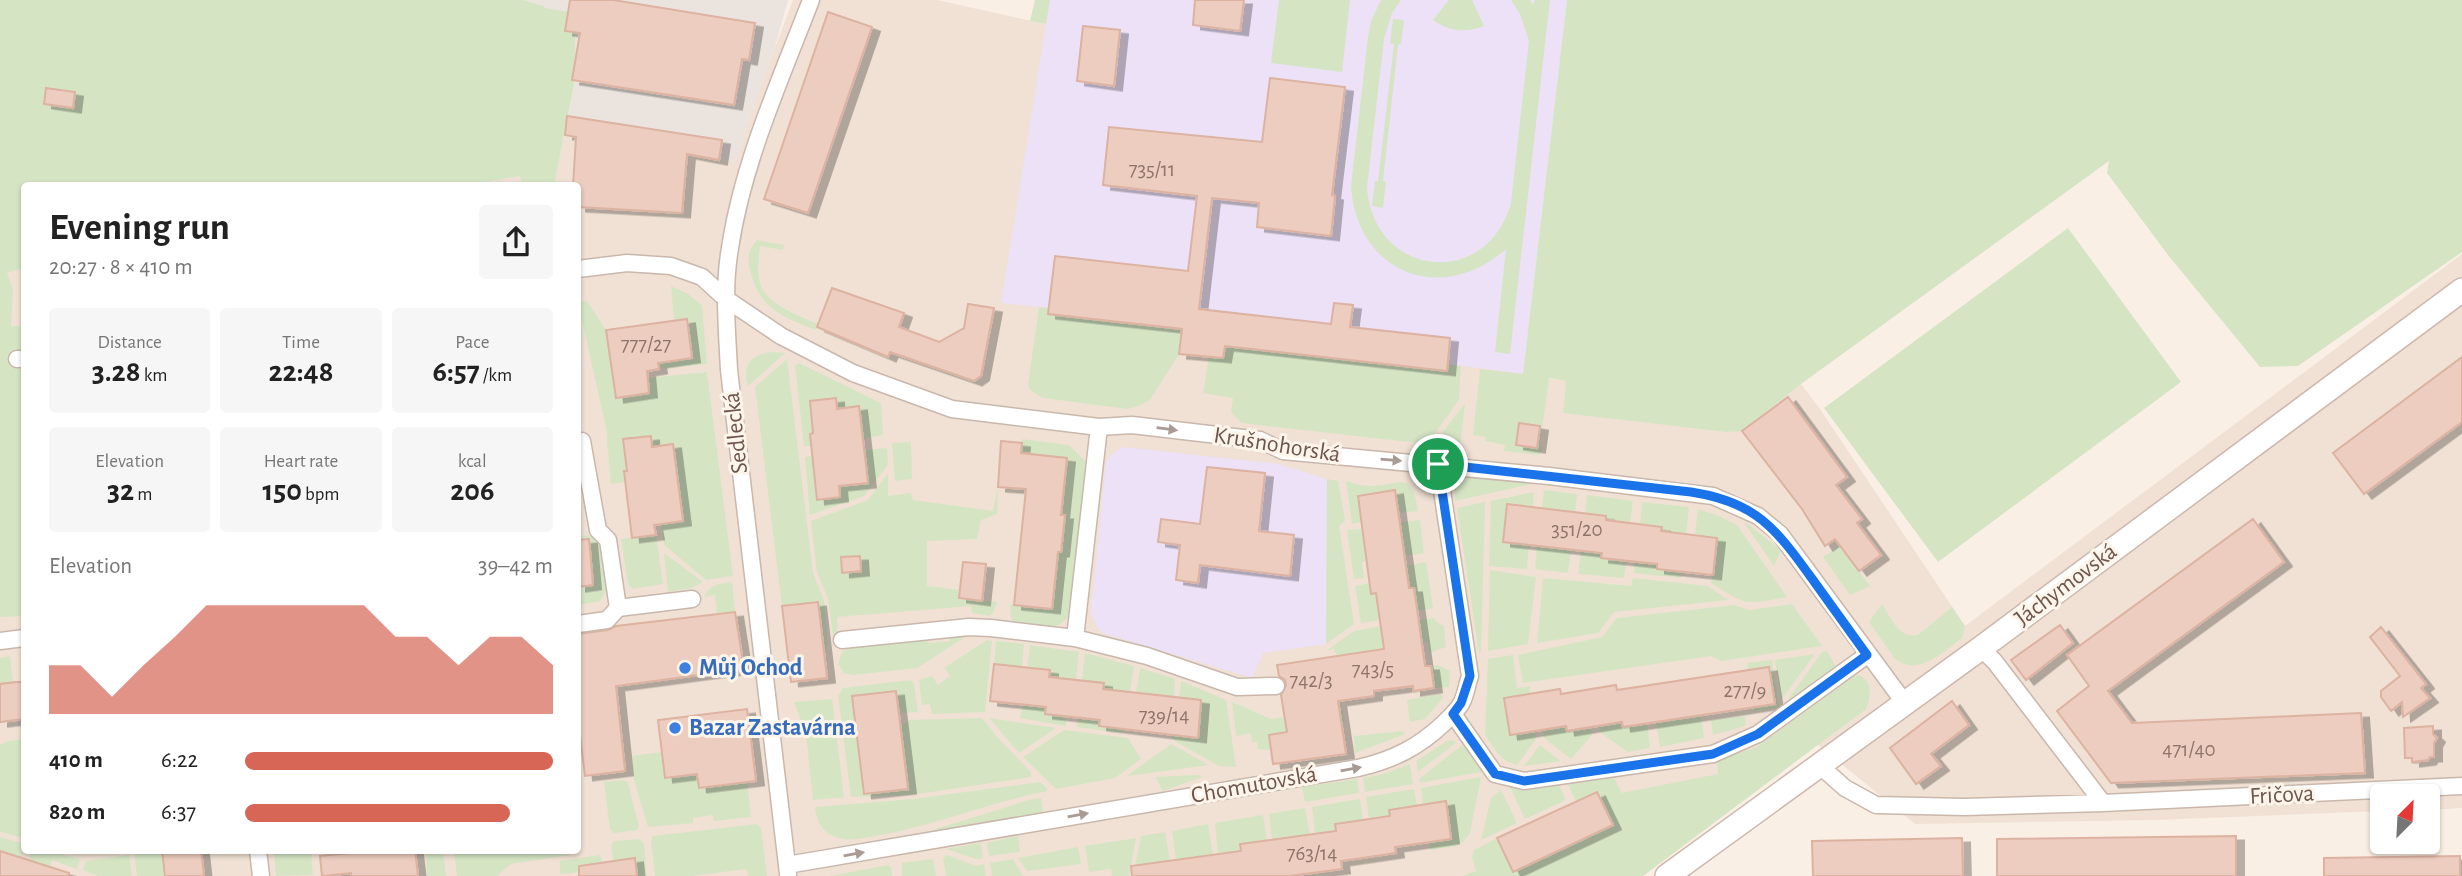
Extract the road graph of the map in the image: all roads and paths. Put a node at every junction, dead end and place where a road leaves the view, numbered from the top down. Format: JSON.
{"nodes":[{"id":1,"x":811,"y":0,"type":"edge"},
{"id":2,"x":581,"y":269,"type":"edge"},
{"id":3,"x":2462,"y":290,"type":"edge"},
{"id":4,"x":726,"y":299,"type":"junction"},
{"id":5,"x":1099,"y":427,"type":"junction"},
{"id":6,"x":582,"y":440,"type":"dead end"},
{"id":7,"x":1438,"y":464,"type":"junction"},
{"id":8,"x":692,"y":599,"type":"dead end"},
{"id":9,"x":618,"y":608,"type":"junction"},
{"id":10,"x":581,"y":624,"type":"edge"},
{"id":11,"x":21,"y":638,"type":"edge"},
{"id":12,"x":1076,"y":638,"type":"junction"},
{"id":13,"x":842,"y":640,"type":"dead end"},
{"id":14,"x":0,"y":641,"type":"edge"},
{"id":15,"x":1981,"y":648,"type":"junction"},
{"id":16,"x":1867,"y":655,"type":"junction"},
{"id":17,"x":1276,"y":686,"type":"dead end"},
{"id":18,"x":1904,"y":702,"type":"junction"},
{"id":19,"x":1453,"y":714,"type":"junction"},
{"id":20,"x":1819,"y":765,"type":"junction"},
{"id":21,"x":2462,"y":786,"type":"edge"},
{"id":22,"x":2103,"y":803,"type":"junction"},
{"id":23,"x":258,"y":854,"type":"edge"},
{"id":24,"x":788,"y":871,"type":"edge"},
{"id":25,"x":261,"y":876,"type":"edge"},
{"id":26,"x":1667,"y":876,"type":"edge"}],
"edges":[{"from":1,"to":4,"type":"street","name":"Sedlecká"},
{"from":2,"to":4,"type":"street","name":"Krušnohorská"},
{"from":3,"to":15,"type":"street","name":"Jáchymovská"},
{"from":4,"to":5,"type":"street","name":"Krušnohorská"},
{"from":4,"to":24,"type":"street","name":"Sedlecká"},
{"from":5,"to":7,"type":"street","name":"Krušnohorská","one_way":true},
{"from":5,"to":12,"type":"street"},
{"from":6,"to":9,"type":"street"},
{"from":7,"to":16,"type":"street","name":"Krušnohorská"},
{"from":7,"to":19,"type":"street","name":"Chomutovská"},
{"from":8,"to":9,"type":"street"},
{"from":9,"to":10,"type":"street"},
{"from":11,"to":14,"type":"street"},
{"from":12,"to":13,"type":"street"},
{"from":12,"to":17,"type":"street"},
{"from":15,"to":18,"type":"street","name":"Jáchymovská"},
{"from":15,"to":22,"type":"street"},
{"from":16,"to":18,"type":"street","name":"Krušnohorská"},
{"from":16,"to":19,"type":"street"},
{"from":18,"to":20,"type":"street","name":"Jáchymovská"},
{"from":24,"to":19,"type":"street","name":"Chomutovská","one_way":true},
{"from":20,"to":22,"type":"street","name":"Fričova"},
{"from":20,"to":26,"type":"street","name":"Jáchymovská"},
{"from":21,"to":22,"type":"street","name":"Fričova"},
{"from":23,"to":25,"type":"street"}]}
